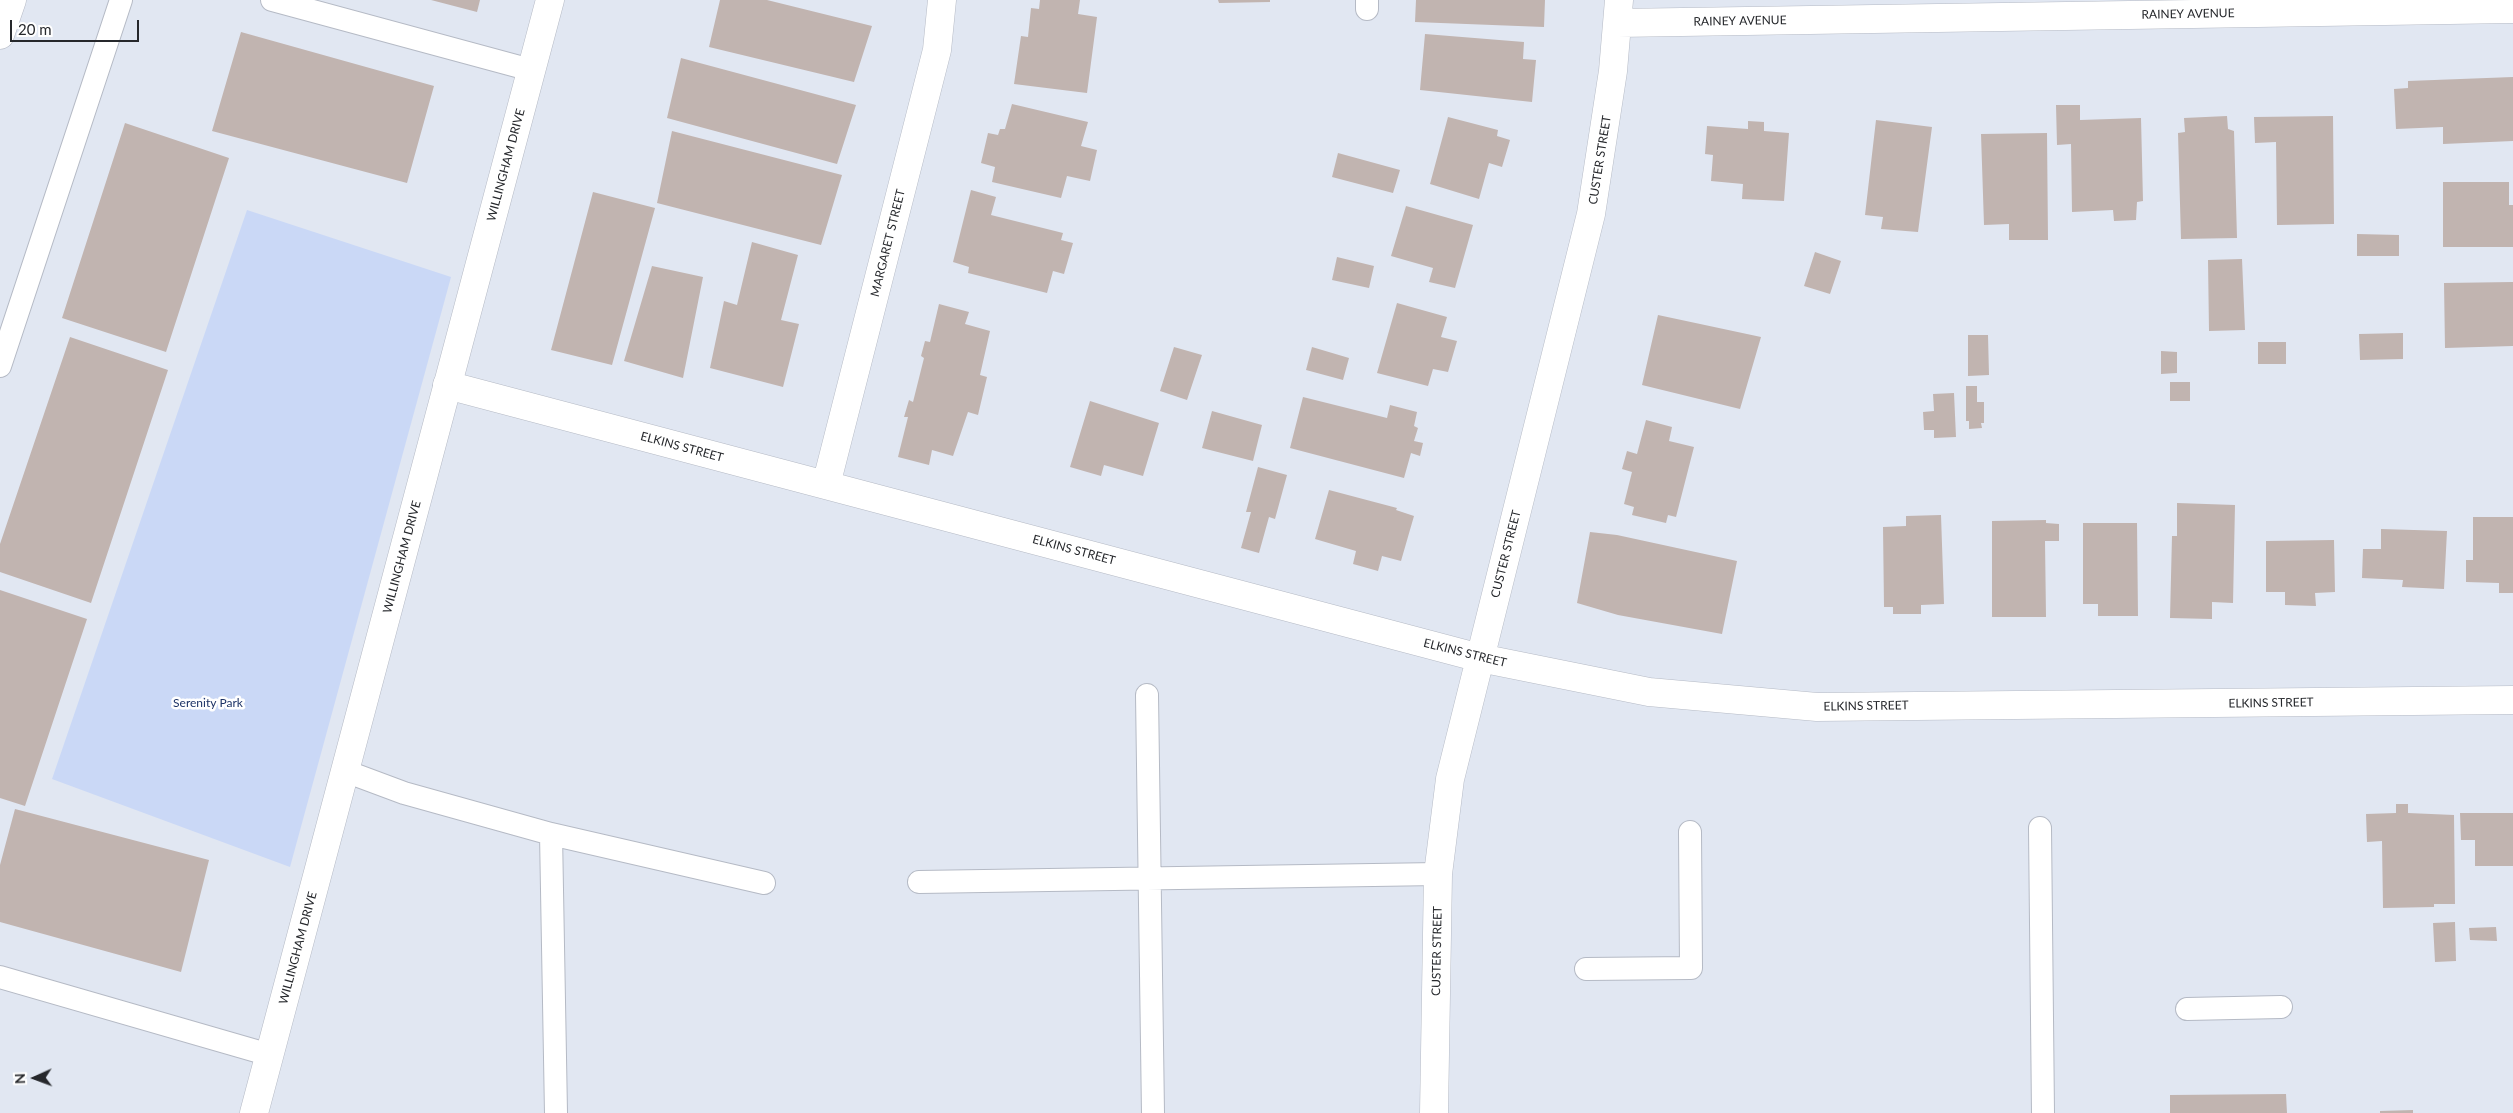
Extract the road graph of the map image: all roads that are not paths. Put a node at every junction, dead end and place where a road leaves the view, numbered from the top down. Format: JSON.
{"nodes":[{"id":1,"x":12,"y":0,"type":"edge"},
{"id":2,"x":121,"y":0,"type":"edge"},
{"id":3,"x":272,"y":0,"type":"edge"},
{"id":4,"x":550,"y":0,"type":"edge"},
{"id":5,"x":942,"y":0,"type":"edge"},
{"id":6,"x":1832,"y":0,"type":"edge"},
{"id":7,"x":2513,"y":9,"type":"edge"},
{"id":8,"x":1618,"y":12,"type":"edge"},
{"id":9,"x":1863,"y":20,"type":"junction"},
{"id":10,"x":0,"y":35,"type":"edge"},
{"id":11,"x":531,"y":70,"type":"junction"},
{"id":12,"x":0,"y":366,"type":"edge"},
{"id":13,"x":447,"y":385,"type":"junction"},
{"id":14,"x":826,"y":485,"type":"junction"},
{"id":15,"x":1480,"y":658,"type":"junction"},
{"id":16,"x":1147,"y":695,"type":"dead end"},
{"id":17,"x":2513,"y":700,"type":"edge"},
{"id":18,"x":345,"y":771,"type":"junction"},
{"id":19,"x":2040,"y":828,"type":"dead end"},
{"id":20,"x":1690,"y":832,"type":"dead end"},
{"id":21,"x":551,"y":834,"type":"junction"},
{"id":22,"x":1438,"y":874,"type":"junction"},
{"id":23,"x":1150,"y":879,"type":"junction"},
{"id":24,"x":919,"y":882,"type":"dead end"},
{"id":25,"x":764,"y":883,"type":"dead end"},
{"id":26,"x":1586,"y":969,"type":"dead end"},
{"id":27,"x":0,"y":977,"type":"edge"},
{"id":28,"x":2281,"y":1007,"type":"dead end"},
{"id":29,"x":2187,"y":1009,"type":"dead end"},
{"id":30,"x":270,"y":1055,"type":"junction"},
{"id":31,"x":254,"y":1113,"type":"edge"},
{"id":32,"x":556,"y":1113,"type":"edge"},
{"id":33,"x":1153,"y":1113,"type":"edge"},
{"id":34,"x":1434,"y":1113,"type":"edge"},
{"id":35,"x":2043,"y":1113,"type":"edge"}],
"edges":[{"from":1,"to":10,"type":"street"},
{"from":2,"to":12,"type":"lane"},
{"from":3,"to":11,"type":"lane"},
{"from":4,"to":11,"type":"street","name":"WILLINGHAM DRIVE"},
{"from":5,"to":14,"type":"street","name":"MARGARET STREET"},
{"from":6,"to":9,"type":"street"},
{"from":7,"to":9,"type":"street","name":"RAINEY AVENUE"},
{"from":8,"to":9,"type":"street","name":"RAINEY AVENUE"},
{"from":8,"to":15,"type":"street","name":"CUSTER STREET"},
{"from":11,"to":13,"type":"street","name":"WILLINGHAM DRIVE"},
{"from":13,"to":14,"type":"street","name":"ELKINS STREET"},
{"from":13,"to":18,"type":"street","name":"WILLINGHAM DRIVE"},
{"from":14,"to":15,"type":"street","name":"ELKINS STREET"},
{"from":15,"to":17,"type":"street","name":"ELKINS STREET"},
{"from":15,"to":22,"type":"street","name":"CUSTER STREET"},
{"from":16,"to":23,"type":"lane"},
{"from":18,"to":21,"type":"lane"},
{"from":18,"to":30,"type":"street","name":"WILLINGHAM DRIVE"},
{"from":19,"to":35,"type":"lane"},
{"from":20,"to":26,"type":"lane"},
{"from":21,"to":25,"type":"lane"},
{"from":21,"to":32,"type":"lane"},
{"from":22,"to":23,"type":"lane"},
{"from":22,"to":34,"type":"street","name":"CUSTER STREET"},
{"from":23,"to":24,"type":"lane"},
{"from":23,"to":33,"type":"lane"},
{"from":27,"to":30,"type":"lane"},
{"from":28,"to":29,"type":"lane"},
{"from":30,"to":31,"type":"street","name":"WILLINGHAM DRIVE"}]}
